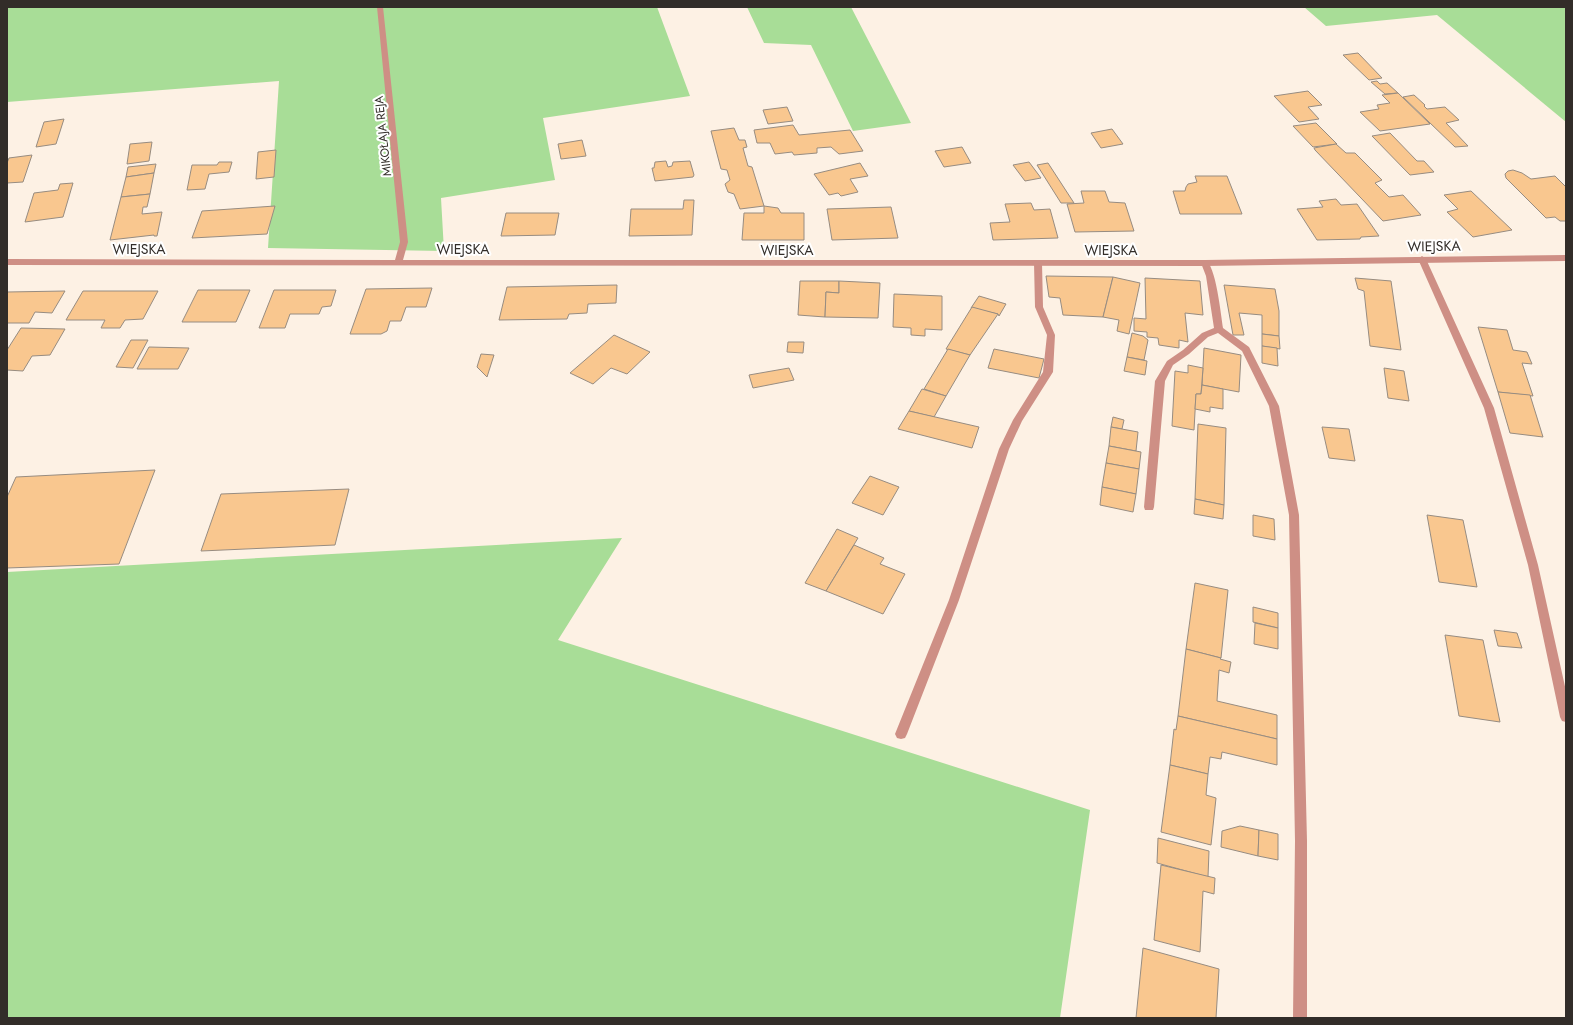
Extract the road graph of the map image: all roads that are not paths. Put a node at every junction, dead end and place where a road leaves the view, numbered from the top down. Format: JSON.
{"nodes":[{"id":1,"x":380,"y":7,"type":"edge"},
{"id":2,"x":1566,"y":258,"type":"edge"},
{"id":3,"x":1422,"y":259,"type":"junction"},
{"id":4,"x":7,"y":262,"type":"edge"},
{"id":5,"x":398,"y":262,"type":"junction"},
{"id":6,"x":1038,"y":263,"type":"junction"},
{"id":7,"x":1205,"y":263,"type":"junction"},
{"id":8,"x":1218,"y":329,"type":"junction"},
{"id":9,"x":1149,"y":507,"type":"dead end"},
{"id":10,"x":1566,"y":717,"type":"edge"},
{"id":11,"x":901,"y":734,"type":"dead end"},
{"id":12,"x":1300,"y":1018,"type":"edge"}],
"edges":[{"from":1,"to":5,"type":"street","name":"MIKOŁAJA REJA"},
{"from":2,"to":3,"type":"street","name":"WIEJSKA"},
{"from":3,"to":7,"type":"street","name":"WIEJSKA"},
{"from":3,"to":10,"type":"street"},
{"from":4,"to":5,"type":"street","name":"WIEJSKA"},
{"from":5,"to":6,"type":"street","name":"WIEJSKA"},
{"from":6,"to":7,"type":"street","name":"WIEJSKA"},
{"from":6,"to":11,"type":"street"},
{"from":7,"to":8,"type":"street"},
{"from":8,"to":9,"type":"street"},
{"from":8,"to":12,"type":"street"}]}
